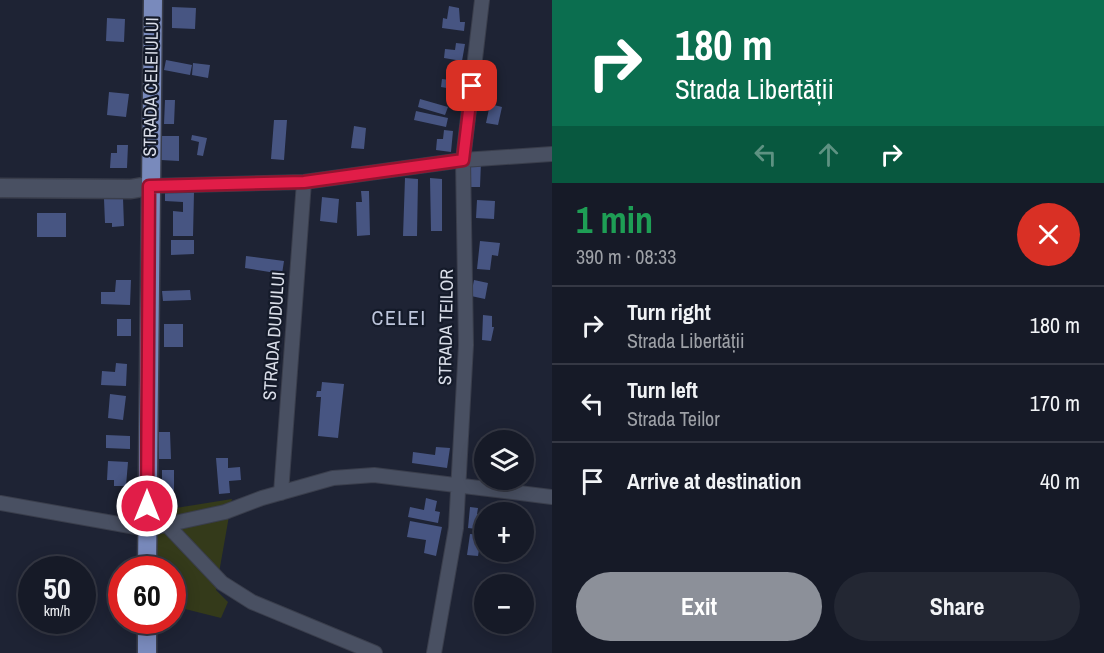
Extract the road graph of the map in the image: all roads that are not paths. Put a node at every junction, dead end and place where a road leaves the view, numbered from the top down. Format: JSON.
{"nodes":[{"id":1,"x":153,"y":0,"type":"edge"},
{"id":2,"x":482,"y":0,"type":"edge"},
{"id":3,"x":552,"y":154,"type":"edge"},
{"id":4,"x":463,"y":160,"type":"junction"},
{"id":5,"x":304,"y":182,"type":"junction"},
{"id":6,"x":149,"y":186,"type":"junction"},
{"id":7,"x":0,"y":188,"type":"edge"},
{"id":8,"x":457,"y":487,"type":"junction"},
{"id":9,"x":281,"y":493,"type":"junction"},
{"id":10,"x":552,"y":497,"type":"edge"},
{"id":11,"x":0,"y":503,"type":"edge"},
{"id":12,"x":168,"y":526,"type":"junction"},
{"id":13,"x":147,"y":529,"type":"junction"},
{"id":14,"x":147,"y":556,"type":"edge"},
{"id":15,"x":147,"y":634,"type":"edge"},
{"id":16,"x":147,"y":653,"type":"edge"},
{"id":17,"x":375,"y":653,"type":"edge"},
{"id":18,"x":434,"y":653,"type":"edge"}],
"edges":[{"from":1,"to":6,"type":"main road","name":"STRADA CELEIULUI"},
{"from":2,"to":4,"type":"street","name":"STRADA TEILOR"},
{"from":3,"to":4,"type":"street"},
{"from":4,"to":5,"type":"street"},
{"from":4,"to":8,"type":"street","name":"STRADA TEILOR"},
{"from":5,"to":6,"type":"street"},
{"from":5,"to":9,"type":"street","name":"STRADA DUDULUI"},
{"from":6,"to":7,"type":"main road"},
{"from":6,"to":13,"type":"main road","name":"STRADA CELEIULUI"},
{"from":8,"to":9,"type":"street"},
{"from":8,"to":10,"type":"street"},
{"from":8,"to":18,"type":"street","name":"STRADA TEILOR"},
{"from":9,"to":12,"type":"street"},
{"from":11,"to":13,"type":"street"},
{"from":12,"to":13,"type":"street"},
{"from":12,"to":17,"type":"street"},
{"from":13,"to":14,"type":"main road","name":"STRADA CELEIULUI"},
{"from":15,"to":16,"type":"main road"}]}
